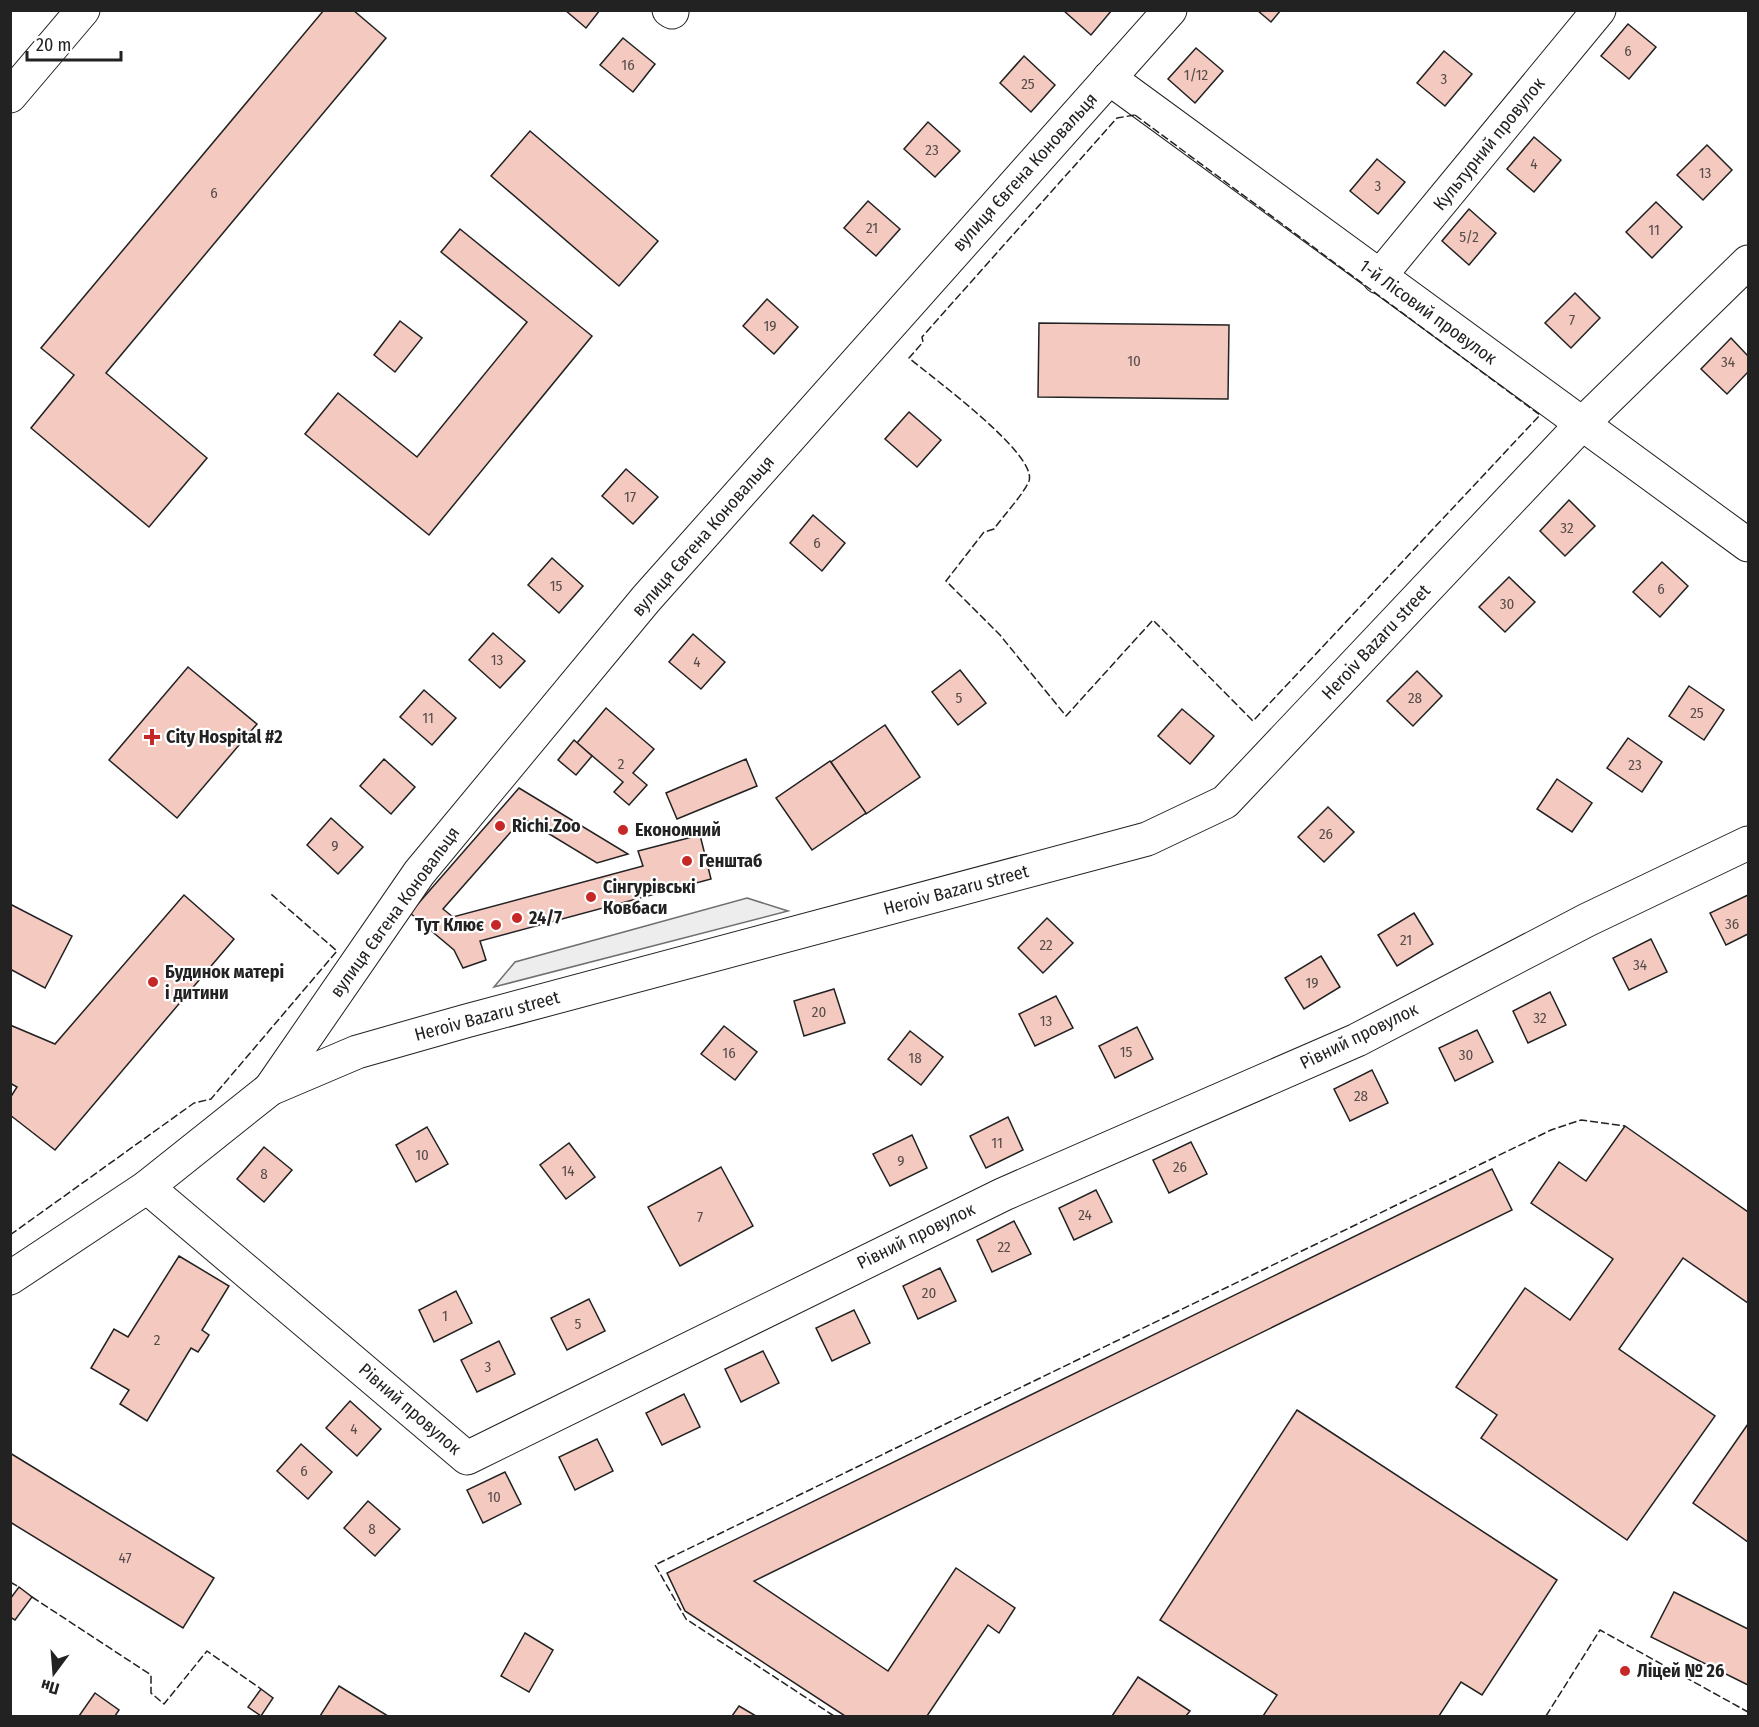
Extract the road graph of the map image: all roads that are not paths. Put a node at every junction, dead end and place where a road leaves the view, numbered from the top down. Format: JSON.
{"nodes":[{"id":1,"x":83,"y":10,"type":"edge"},
{"id":2,"x":1170,"y":10,"type":"edge"},
{"id":3,"x":1599,"y":10,"type":"edge"},
{"id":4,"x":1109,"y":78,"type":"junction"},
{"id":5,"x":14,"y":84,"type":"edge"},
{"id":6,"x":1749,"y":262,"type":"edge"},
{"id":7,"x":1379,"y":277,"type":"junction"},
{"id":8,"x":1583,"y":423,"type":"junction"},
{"id":9,"x":1749,"y":545,"type":"edge"},
{"id":10,"x":1749,"y":843,"type":"edge"},
{"id":11,"x":270,"y":1089,"type":"junction"},
{"id":12,"x":147,"y":1186,"type":"junction"},
{"id":13,"x":10,"y":1278,"type":"edge"}],
"edges":[{"from":1,"to":5,"type":"street"},
{"from":2,"to":4,"type":"street","name":"вулиця Євгена Коновальця"},
{"from":3,"to":7,"type":"street","name":"Культурний провулок"},
{"from":4,"to":7,"type":"street","name":"1-й Лісовий провулок"},
{"from":4,"to":11,"type":"street","name":"вулиця Євгена Коновальця"},
{"from":6,"to":8,"type":"street","name":"Heroiv Bazaru street"},
{"from":7,"to":8,"type":"street","name":"1-й Лісовий провулок"},
{"from":8,"to":9,"type":"street","name":"1-й Лісовий провулок"},
{"from":8,"to":11,"type":"street","name":"Heroiv Bazaru street"},
{"from":10,"to":12,"type":"street","name":"Рівний провулок"},
{"from":11,"to":12,"type":"street","name":"Heroiv Bazaru street"},
{"from":12,"to":13,"type":"street","name":"Heroiv Bazaru street"}]}
